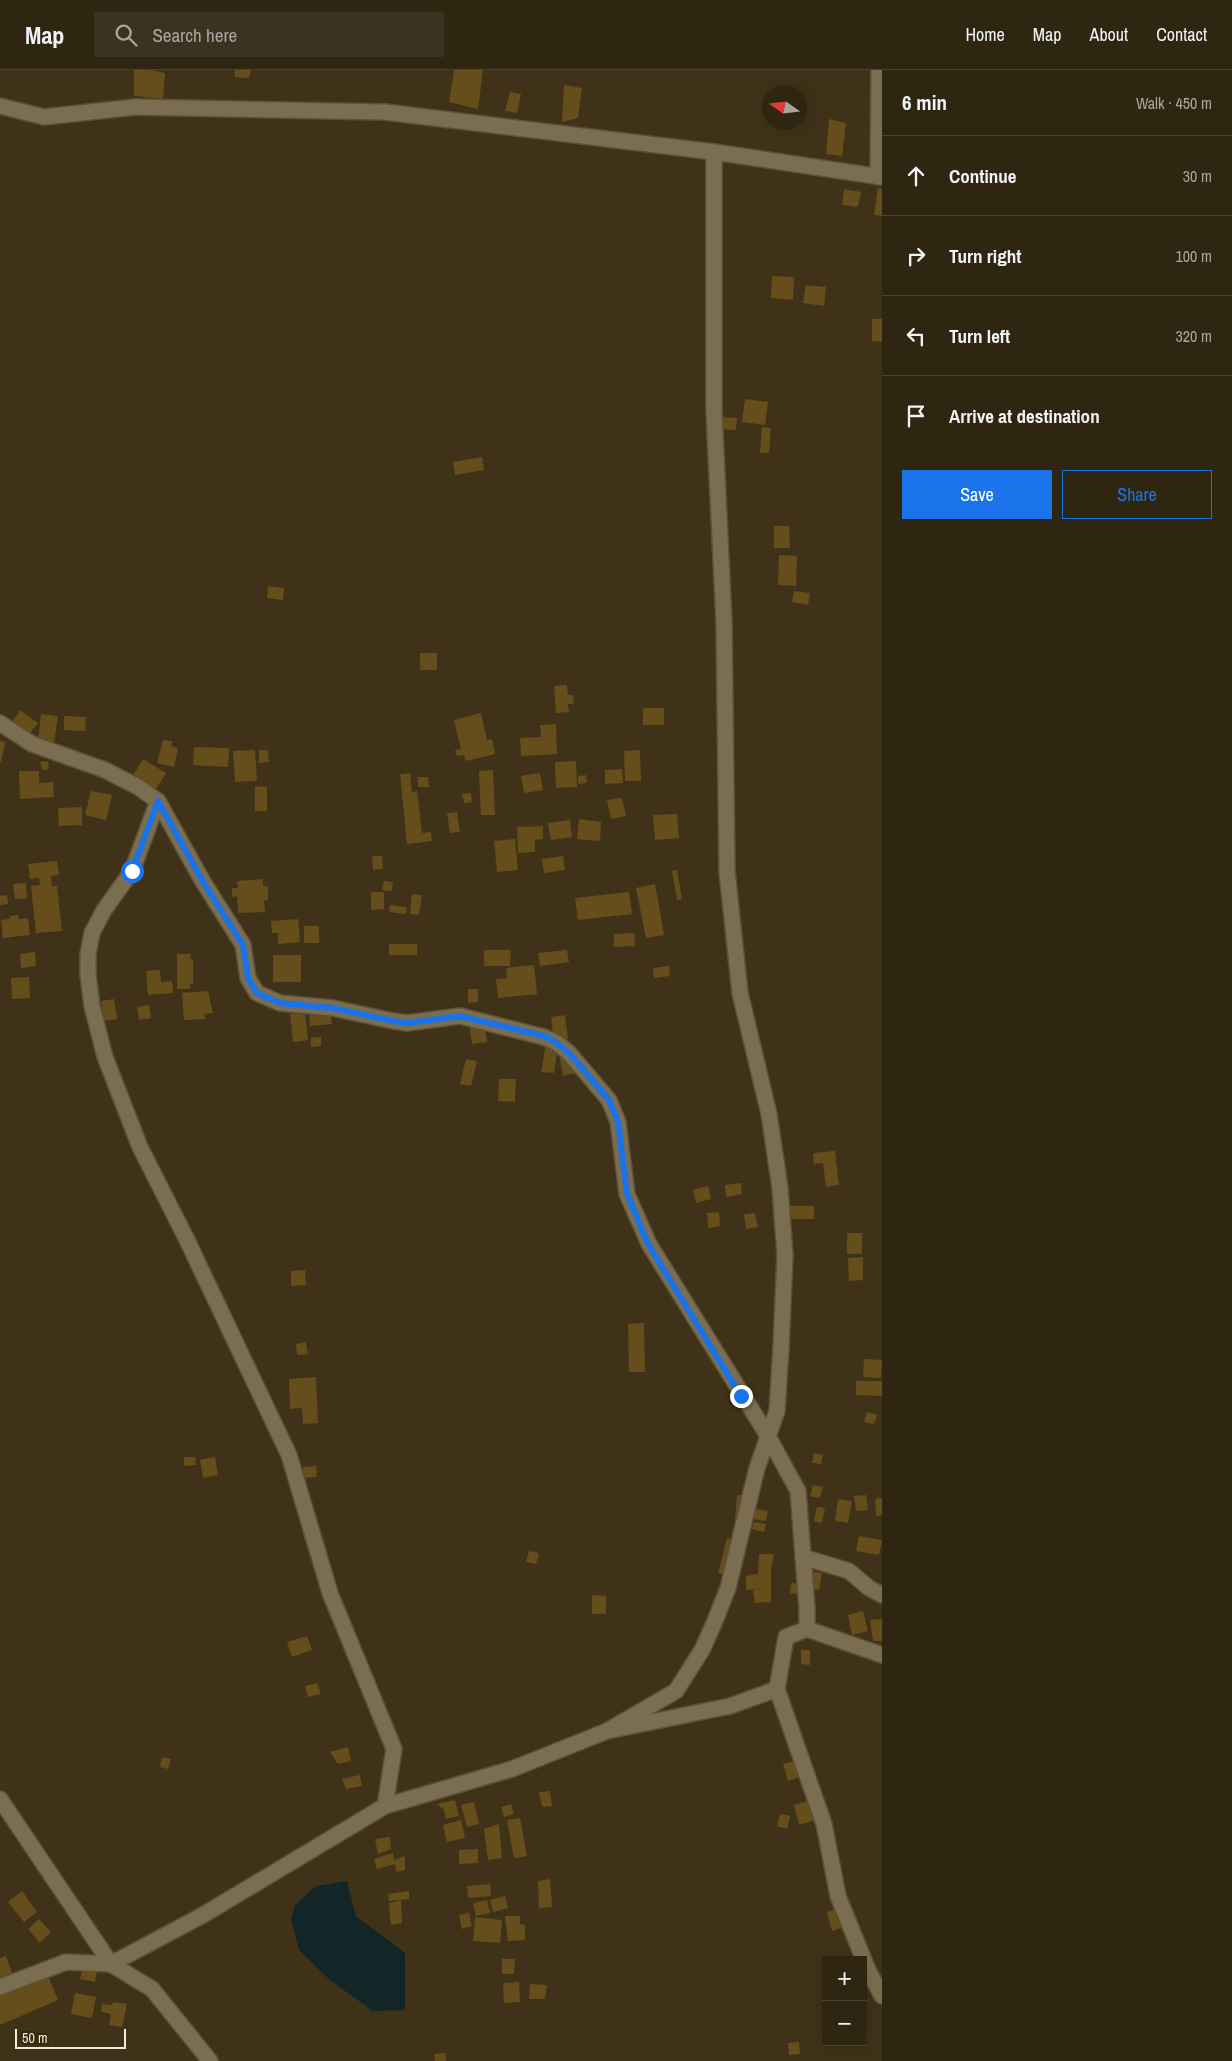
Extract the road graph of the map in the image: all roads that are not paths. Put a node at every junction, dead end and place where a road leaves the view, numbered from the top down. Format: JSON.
{"nodes":[{"id":1,"x":879,"y":70,"type":"edge"},
{"id":2,"x":0,"y":106,"type":"edge"},
{"id":3,"x":714,"y":152,"type":"junction"},
{"id":4,"x":880,"y":177,"type":"edge"},
{"id":5,"x":0,"y":723,"type":"edge"},
{"id":6,"x":158,"y":801,"type":"junction"},
{"id":7,"x":768,"y":1436,"type":"junction"},
{"id":8,"x":803,"y":1557,"type":"junction"},
{"id":9,"x":882,"y":1594,"type":"edge"},
{"id":10,"x":807,"y":1629,"type":"junction"},
{"id":11,"x":882,"y":1655,"type":"edge"},
{"id":12,"x":777,"y":1689,"type":"junction"},
{"id":13,"x":607,"y":1730,"type":"junction"},
{"id":14,"x":0,"y":1799,"type":"edge"},
{"id":15,"x":384,"y":1806,"type":"junction"},
{"id":16,"x":111,"y":1964,"type":"junction"},
{"id":17,"x":0,"y":1987,"type":"edge"},
{"id":18,"x":882,"y":1996,"type":"edge"},
{"id":19,"x":210,"y":2061,"type":"edge"}],
"edges":[{"from":1,"to":4,"type":"street"},
{"from":2,"to":3,"type":"street"},
{"from":3,"to":4,"type":"street"},
{"from":3,"to":7,"type":"street"},
{"from":5,"to":6,"type":"street"},
{"from":6,"to":7,"type":"street"},
{"from":6,"to":15,"type":"street"},
{"from":7,"to":8,"type":"street"},
{"from":7,"to":13,"type":"street"},
{"from":8,"to":9,"type":"street"},
{"from":8,"to":10,"type":"street"},
{"from":10,"to":11,"type":"street"},
{"from":10,"to":12,"type":"street"},
{"from":12,"to":13,"type":"street"},
{"from":12,"to":18,"type":"street"},
{"from":13,"to":15,"type":"street"},
{"from":14,"to":16,"type":"street"},
{"from":15,"to":16,"type":"street"},
{"from":16,"to":17,"type":"street"},
{"from":16,"to":19,"type":"street"}]}
